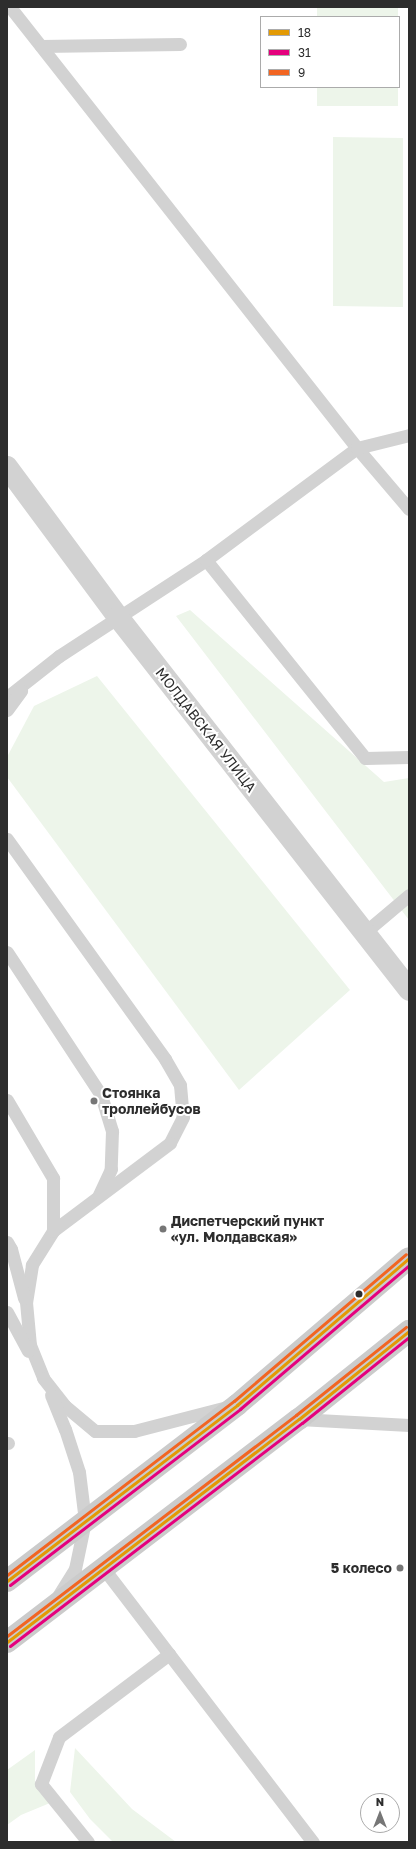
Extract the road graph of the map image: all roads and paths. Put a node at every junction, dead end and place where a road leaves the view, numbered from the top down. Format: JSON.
{"nodes":[{"id":1,"x":10,"y":7,"type":"edge"},
{"id":2,"x":180,"y":44,"type":"dead end"},
{"id":3,"x":40,"y":46,"type":"junction"},
{"id":4,"x":409,"y":435,"type":"edge"},
{"id":5,"x":357,"y":448,"type":"junction"},
{"id":6,"x":7,"y":467,"type":"edge"},
{"id":7,"x":409,"y":509,"type":"edge"},
{"id":8,"x":206,"y":560,"type":"junction"},
{"id":9,"x":118,"y":617,"type":"junction"},
{"id":10,"x":28,"y":681,"type":"junction"},
{"id":11,"x":7,"y":697,"type":"edge"},
{"id":12,"x":7,"y":710,"type":"edge"},
{"id":13,"x":409,"y":757,"type":"edge"},
{"id":14,"x":7,"y":839,"type":"edge"},
{"id":15,"x":409,"y":895,"type":"edge"},
{"id":16,"x":364,"y":933,"type":"junction"},
{"id":17,"x":7,"y":952,"type":"edge"},
{"id":18,"x":409,"y":990,"type":"edge"},
{"id":19,"x":7,"y":1100,"type":"edge"},
{"id":20,"x":98,"y":1197,"type":"junction"},
{"id":21,"x":53,"y":1231,"type":"junction"},
{"id":22,"x":7,"y":1242,"type":"edge"},
{"id":23,"x":409,"y":1258,"type":"edge"},
{"id":24,"x":26,"y":1302,"type":"junction"},
{"id":25,"x":7,"y":1312,"type":"edge"},
{"id":26,"x":409,"y":1331,"type":"edge"},
{"id":27,"x":43,"y":1378,"type":"junction"},
{"id":28,"x":237,"y":1405,"type":"junction"},
{"id":29,"x":299,"y":1419,"type":"junction"},
{"id":30,"x":409,"y":1425,"type":"edge"},
{"id":31,"x":85,"y":1521,"type":"junction"},
{"id":32,"x":104,"y":1569,"type":"junction"},
{"id":33,"x":7,"y":1581,"type":"edge"},
{"id":34,"x":50,"y":1609,"type":"junction"},
{"id":35,"x":7,"y":1642,"type":"edge"},
{"id":36,"x":169,"y":1654,"type":"junction"},
{"id":37,"x":88,"y":1842,"type":"edge"},
{"id":38,"x":313,"y":1842,"type":"edge"}],
"edges":[{"from":1,"to":3,"type":"lane"},
{"from":2,"to":3,"type":"lane"},
{"from":3,"to":5,"type":"lane"},
{"from":4,"to":5,"type":"lane"},
{"from":5,"to":7,"type":"lane"},
{"from":5,"to":8,"type":"lane"},
{"from":6,"to":9,"type":"street","name":"МОЛДАВСКАЯ УЛИЦА"},
{"from":8,"to":9,"type":"lane"},
{"from":8,"to":13,"type":"lane"},
{"from":9,"to":10,"type":"lane"},
{"from":9,"to":16,"type":"street","name":"МОЛДАВСКАЯ УЛИЦА"},
{"from":10,"to":11,"type":"lane"},
{"from":10,"to":12,"type":"lane"},
{"from":14,"to":20,"type":"lane"},
{"from":15,"to":16,"type":"lane"},
{"from":16,"to":18,"type":"street","name":"МОЛДАВСКАЯ УЛИЦА"},
{"from":17,"to":20,"type":"lane"},
{"from":19,"to":21,"type":"lane"},
{"from":20,"to":21,"type":"lane"},
{"from":21,"to":24,"type":"lane"},
{"from":22,"to":24,"type":"lane"},
{"from":23,"to":28,"type":"main road"},
{"from":24,"to":27,"type":"lane"},
{"from":25,"to":27,"type":"lane"},
{"from":26,"to":29,"type":"main road"},
{"from":27,"to":28,"type":"lane"},
{"from":27,"to":31,"type":"lane"},
{"from":28,"to":31,"type":"main road"},
{"from":29,"to":30,"type":"lane"},
{"from":29,"to":32,"type":"main road"},
{"from":31,"to":33,"type":"main road"},
{"from":31,"to":34,"type":"lane"},
{"from":32,"to":34,"type":"main road"},
{"from":32,"to":36,"type":"lane"},
{"from":34,"to":35,"type":"main road"},
{"from":36,"to":37,"type":"lane"},
{"from":36,"to":38,"type":"lane"}]}
